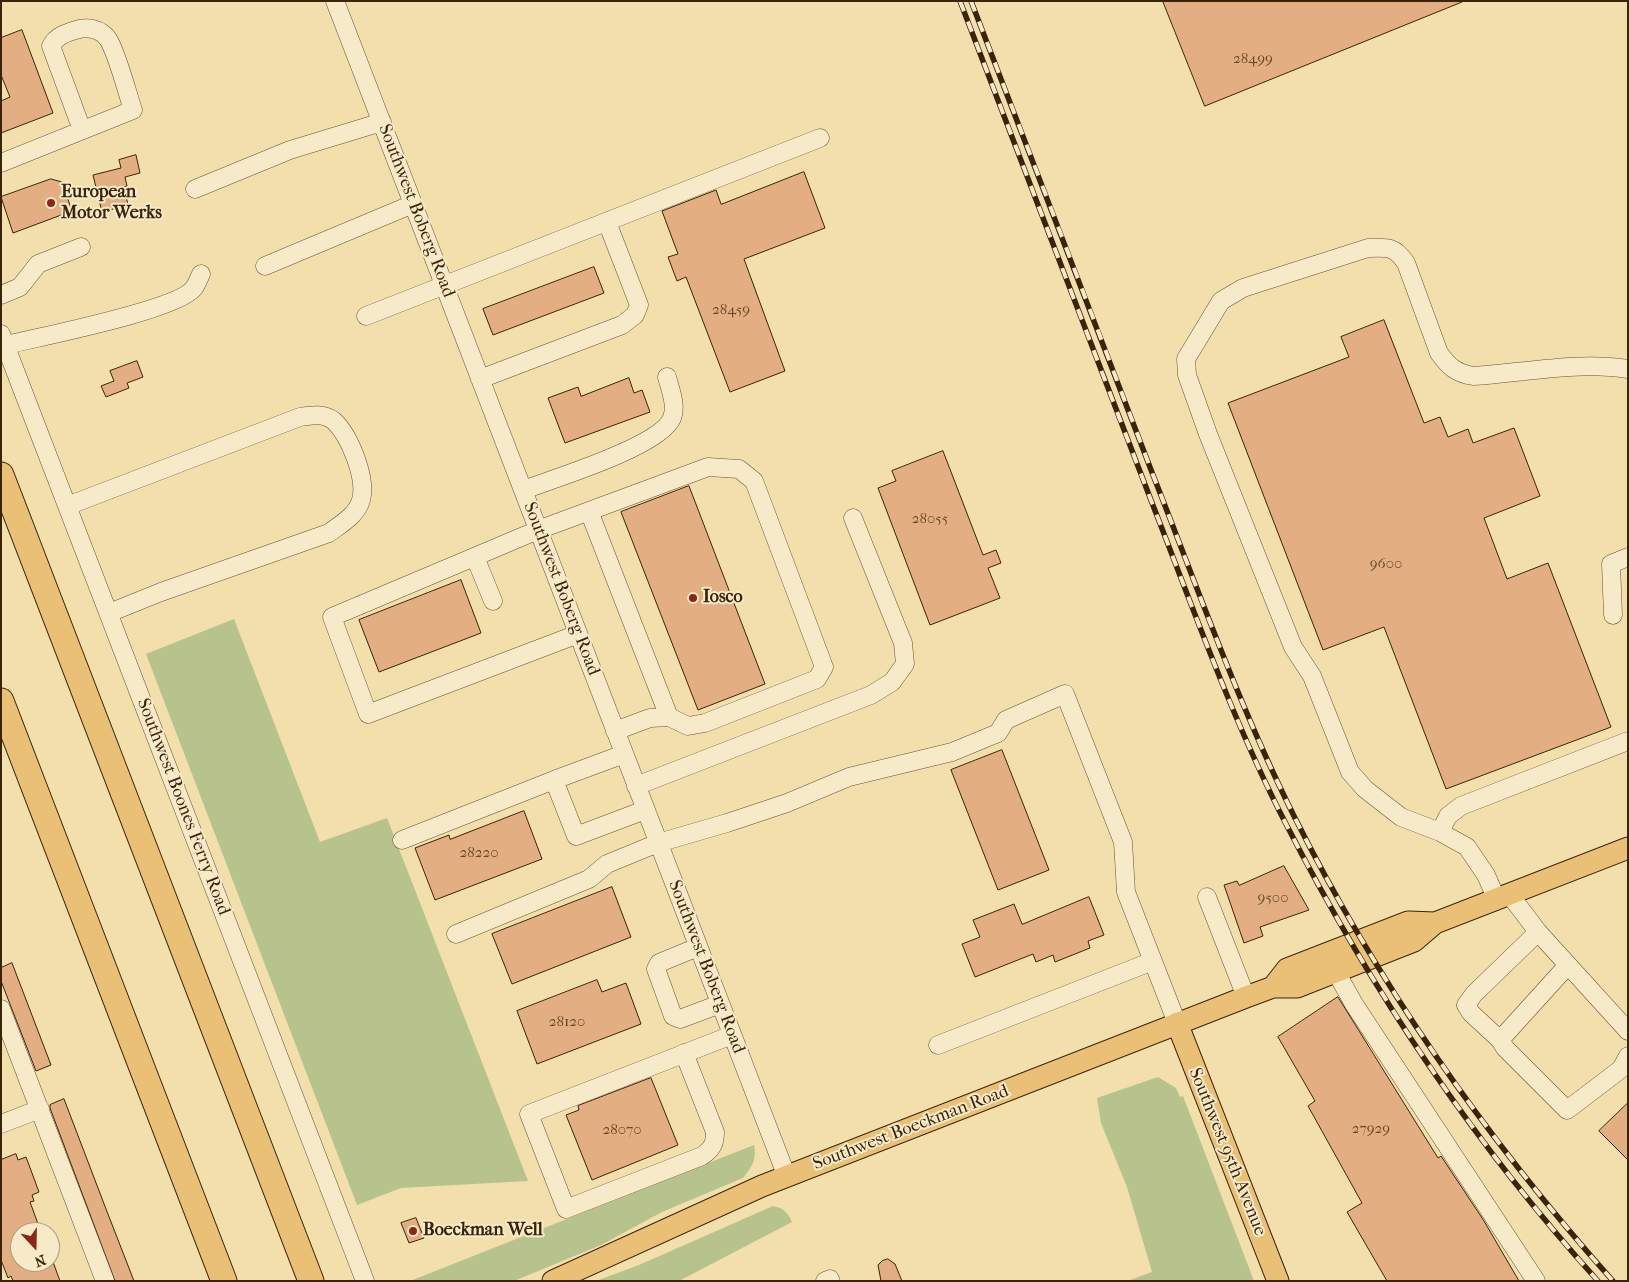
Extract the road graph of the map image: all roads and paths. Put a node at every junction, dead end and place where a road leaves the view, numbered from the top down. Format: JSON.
{"nodes":[{"id":1,"x":336,"y":1,"type":"edge"},
{"id":2,"x":382,"y":122,"type":"junction"},
{"id":3,"x":82,"y":130,"type":"junction"},
{"id":4,"x":820,"y":138,"type":"dead end"},
{"id":5,"x":1,"y":163,"type":"edge"},
{"id":6,"x":195,"y":189,"type":"dead end"},
{"id":7,"x":414,"y":204,"type":"junction"},
{"id":8,"x":607,"y":222,"type":"junction"},
{"id":9,"x":81,"y":247,"type":"dead end"},
{"id":10,"x":265,"y":266,"type":"dead end"},
{"id":11,"x":201,"y":274,"type":"dead end"},
{"id":12,"x":445,"y":287,"type":"junction"},
{"id":13,"x":1,"y":295,"type":"edge"},
{"id":14,"x":366,"y":316,"type":"dead end"},
{"id":15,"x":3,"y":340,"type":"edge"},
{"id":16,"x":1628,"y":369,"type":"edge"},
{"id":17,"x":667,"y":377,"type":"dead end"},
{"id":18,"x":480,"y":378,"type":"junction"},
{"id":19,"x":1,"y":475,"type":"edge"},
{"id":20,"x":523,"y":490,"type":"junction"},
{"id":21,"x":67,"y":506,"type":"junction"},
{"id":22,"x":589,"y":511,"type":"junction"},
{"id":23,"x":853,"y":518,"type":"dead end"},
{"id":24,"x":538,"y":530,"type":"junction"},
{"id":25,"x":475,"y":557,"type":"junction"},
{"id":26,"x":1628,"y":557,"type":"edge"},
{"id":27,"x":493,"y":601,"type":"dead end"},
{"id":28,"x":109,"y":613,"type":"junction"},
{"id":29,"x":1613,"y":615,"type":"dead end"},
{"id":30,"x":578,"y":634,"type":"junction"},
{"id":31,"x":1,"y":701,"type":"edge"},
{"id":32,"x":669,"y":717,"type":"junction"},
{"id":33,"x":615,"y":731,"type":"junction"},
{"id":34,"x":1628,"y":741,"type":"edge"},
{"id":35,"x":624,"y":754,"type":"junction"},
{"id":36,"x":554,"y":780,"type":"junction"},
{"id":37,"x":636,"y":786,"type":"junction"},
{"id":38,"x":646,"y":810,"type":"junction"},
{"id":39,"x":1440,"y":832,"type":"junction"},
{"id":40,"x":402,"y":840,"type":"dead end"},
{"id":41,"x":658,"y":843,"type":"junction"},
{"id":42,"x":1628,"y":848,"type":"edge"},
{"id":43,"x":1207,"y":897,"type":"dead end"},
{"id":44,"x":1503,"y":897,"type":"junction"},
{"id":45,"x":1435,"y":923,"type":"junction"},
{"id":46,"x":1538,"y":932,"type":"junction"},
{"id":47,"x":456,"y":934,"type":"dead end"},
{"id":48,"x":698,"y":947,"type":"junction"},
{"id":49,"x":1153,"y":961,"type":"junction"},
{"id":50,"x":1568,"y":965,"type":"junction"},
{"id":51,"x":1336,"y":972,"type":"junction"},
{"id":52,"x":1274,"y":987,"type":"junction"},
{"id":53,"x":1246,"y":997,"type":"junction"},
{"id":54,"x":720,"y":1004,"type":"junction"},
{"id":55,"x":1,"y":1009,"type":"edge"},
{"id":56,"x":1177,"y":1024,"type":"junction"},
{"id":57,"x":1628,"y":1031,"type":"edge"},
{"id":58,"x":732,"y":1035,"type":"junction"},
{"id":59,"x":1500,"y":1040,"type":"junction"},
{"id":60,"x":938,"y":1045,"type":"dead end"},
{"id":61,"x":684,"y":1053,"type":"junction"},
{"id":62,"x":1628,"y":1056,"type":"edge"},
{"id":63,"x":40,"y":1109,"type":"junction"},
{"id":64,"x":1,"y":1124,"type":"edge"},
{"id":65,"x":787,"y":1177,"type":"junction"},
{"id":66,"x":105,"y":1281,"type":"edge"},
{"id":67,"x":224,"y":1281,"type":"edge"},
{"id":68,"x":311,"y":1281,"type":"edge"},
{"id":69,"x":365,"y":1281,"type":"edge"},
{"id":70,"x":553,"y":1281,"type":"edge"},
{"id":71,"x":1278,"y":1281,"type":"edge"},
{"id":72,"x":1536,"y":1281,"type":"edge"}],
"edges":[{"from":1,"to":2,"type":"street","name":"Southwest Boberg Road"},
{"from":2,"to":6,"type":"street"},
{"from":2,"to":7,"type":"street","name":"Southwest Boberg Road"},
{"from":3,"to":3,"type":"street"},
{"from":3,"to":5,"type":"street"},
{"from":4,"to":8,"type":"street"},
{"from":7,"to":10,"type":"street"},
{"from":7,"to":12,"type":"street","name":"Southwest Boberg Road"},
{"from":8,"to":12,"type":"street"},
{"from":8,"to":18,"type":"street"},
{"from":9,"to":13,"type":"street"},
{"from":11,"to":15,"type":"street"},
{"from":12,"to":14,"type":"street"},
{"from":12,"to":18,"type":"street","name":"Southwest Boberg Road"},
{"from":15,"to":21,"type":"street","name":"Southwest Boones Ferry Road"},
{"from":16,"to":39,"type":"street"},
{"from":17,"to":20,"type":"street"},
{"from":18,"to":20,"type":"street","name":"Southwest Boberg Road"},
{"from":19,"to":68,"type":"highway"},
{"from":20,"to":24,"type":"street","name":"Southwest Boberg Road"},
{"from":21,"to":28,"type":"street","name":"Southwest Boones Ferry Road"},
{"from":21,"to":28,"type":"street"},
{"from":22,"to":24,"type":"street"},
{"from":22,"to":32,"type":"street"},
{"from":22,"to":32,"type":"street"},
{"from":23,"to":37,"type":"street"},
{"from":24,"to":25,"type":"street"},
{"from":24,"to":30,"type":"street","name":"Southwest Boberg Road"},
{"from":25,"to":27,"type":"street"},
{"from":25,"to":30,"type":"street"},
{"from":26,"to":29,"type":"street"},
{"from":28,"to":69,"type":"street","name":"Southwest Boones Ferry Road"},
{"from":30,"to":33,"type":"street","name":"Southwest Boberg Road"},
{"from":31,"to":67,"type":"highway"},
{"from":32,"to":33,"type":"street"},
{"from":33,"to":35,"type":"street","name":"Southwest Boberg Road"},
{"from":34,"to":39,"type":"street"},
{"from":35,"to":36,"type":"street"},
{"from":35,"to":37,"type":"street","name":"Southwest Boberg Road"},
{"from":36,"to":38,"type":"street"},
{"from":36,"to":40,"type":"street"},
{"from":37,"to":38,"type":"street","name":"Southwest Boberg Road"},
{"from":38,"to":41,"type":"street","name":"Southwest Boberg Road"},
{"from":39,"to":44,"type":"street"},
{"from":41,"to":47,"type":"street"},
{"from":41,"to":48,"type":"street","name":"Southwest Boberg Road"},
{"from":41,"to":49,"type":"street"},
{"from":42,"to":44,"type":"main road","name":"Southwest Boeckman Road"},
{"from":43,"to":53,"type":"street"},
{"from":44,"to":45,"type":"main road","name":"Southwest Boeckman Road"},
{"from":44,"to":46,"type":"street"},
{"from":45,"to":51,"type":"main road","name":"Southwest Boeckman Road"},
{"from":45,"to":52,"type":"main road","name":"Southwest Boeckman Road"},
{"from":46,"to":50,"type":"street"},
{"from":46,"to":59,"type":"street"},
{"from":48,"to":54,"type":"street","name":"Southwest Boberg Road"},
{"from":48,"to":54,"type":"street"},
{"from":49,"to":56,"type":"street"},
{"from":49,"to":60,"type":"street"},
{"from":50,"to":57,"type":"street"},
{"from":50,"to":59,"type":"street"},
{"from":51,"to":52,"type":"main road","name":"Southwest Boeckman Road"},
{"from":51,"to":72,"type":"street"},
{"from":52,"to":53,"type":"main road","name":"Southwest Boeckman Road"},
{"from":53,"to":56,"type":"main road","name":"Southwest Boeckman Road"},
{"from":54,"to":58,"type":"street","name":"Southwest Boberg Road"},
{"from":55,"to":63,"type":"street"},
{"from":56,"to":65,"type":"main road","name":"Southwest Boeckman Road"},
{"from":56,"to":71,"type":"main road","name":"Southwest 95th Avenue"},
{"from":58,"to":61,"type":"street"},
{"from":58,"to":65,"type":"street","name":"Southwest Boberg Road"},
{"from":59,"to":62,"type":"street"},
{"from":61,"to":61,"type":"street"},
{"from":63,"to":64,"type":"street"},
{"from":63,"to":66,"type":"street"},
{"from":65,"to":70,"type":"main road","name":"Southwest Boeckman Road"}]}
